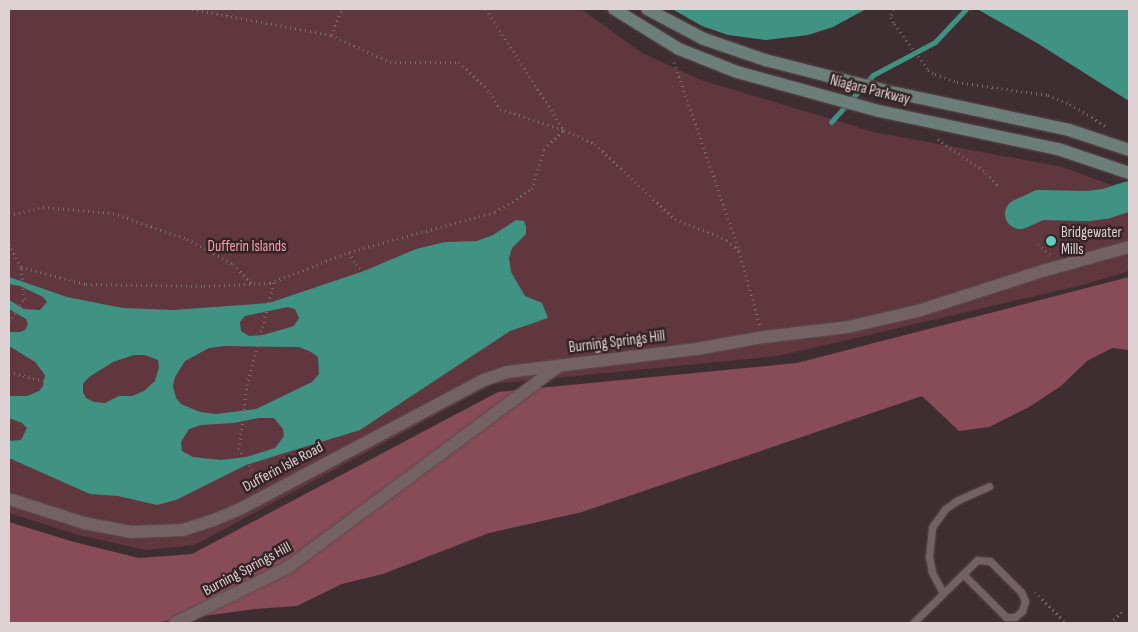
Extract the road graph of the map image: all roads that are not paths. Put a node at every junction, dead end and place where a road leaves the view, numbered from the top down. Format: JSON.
{"nodes":[{"id":1,"x":614,"y":9,"type":"edge"},
{"id":2,"x":647,"y":9,"type":"edge"},
{"id":3,"x":1124,"y":148,"type":"edge"},
{"id":4,"x":1129,"y":173,"type":"edge"},
{"id":5,"x":1129,"y":247,"type":"edge"},
{"id":6,"x":561,"y":365,"type":"junction"},
{"id":7,"x":989,"y":486,"type":"dead end"},
{"id":8,"x":9,"y":499,"type":"edge"},
{"id":9,"x":963,"y":574,"type":"junction"},
{"id":10,"x":944,"y":593,"type":"junction"},
{"id":11,"x":175,"y":623,"type":"edge"},
{"id":12,"x":913,"y":623,"type":"edge"}],
"edges":[{"from":1,"to":4,"type":"main road","name":"Niagara Parkway"},
{"from":2,"to":3,"type":"main road","name":"Niagara Parkway"},
{"from":5,"to":6,"type":"street","name":"Burning Springs Hill"},
{"from":6,"to":8,"type":"street","name":"Dufferin Isle Road"},
{"from":6,"to":11,"type":"street","name":"Burning Springs Hill"},
{"from":7,"to":10,"type":"lane"},
{"from":9,"to":9,"type":"lane"},
{"from":9,"to":10,"type":"lane"},
{"from":10,"to":12,"type":"lane"}]}
